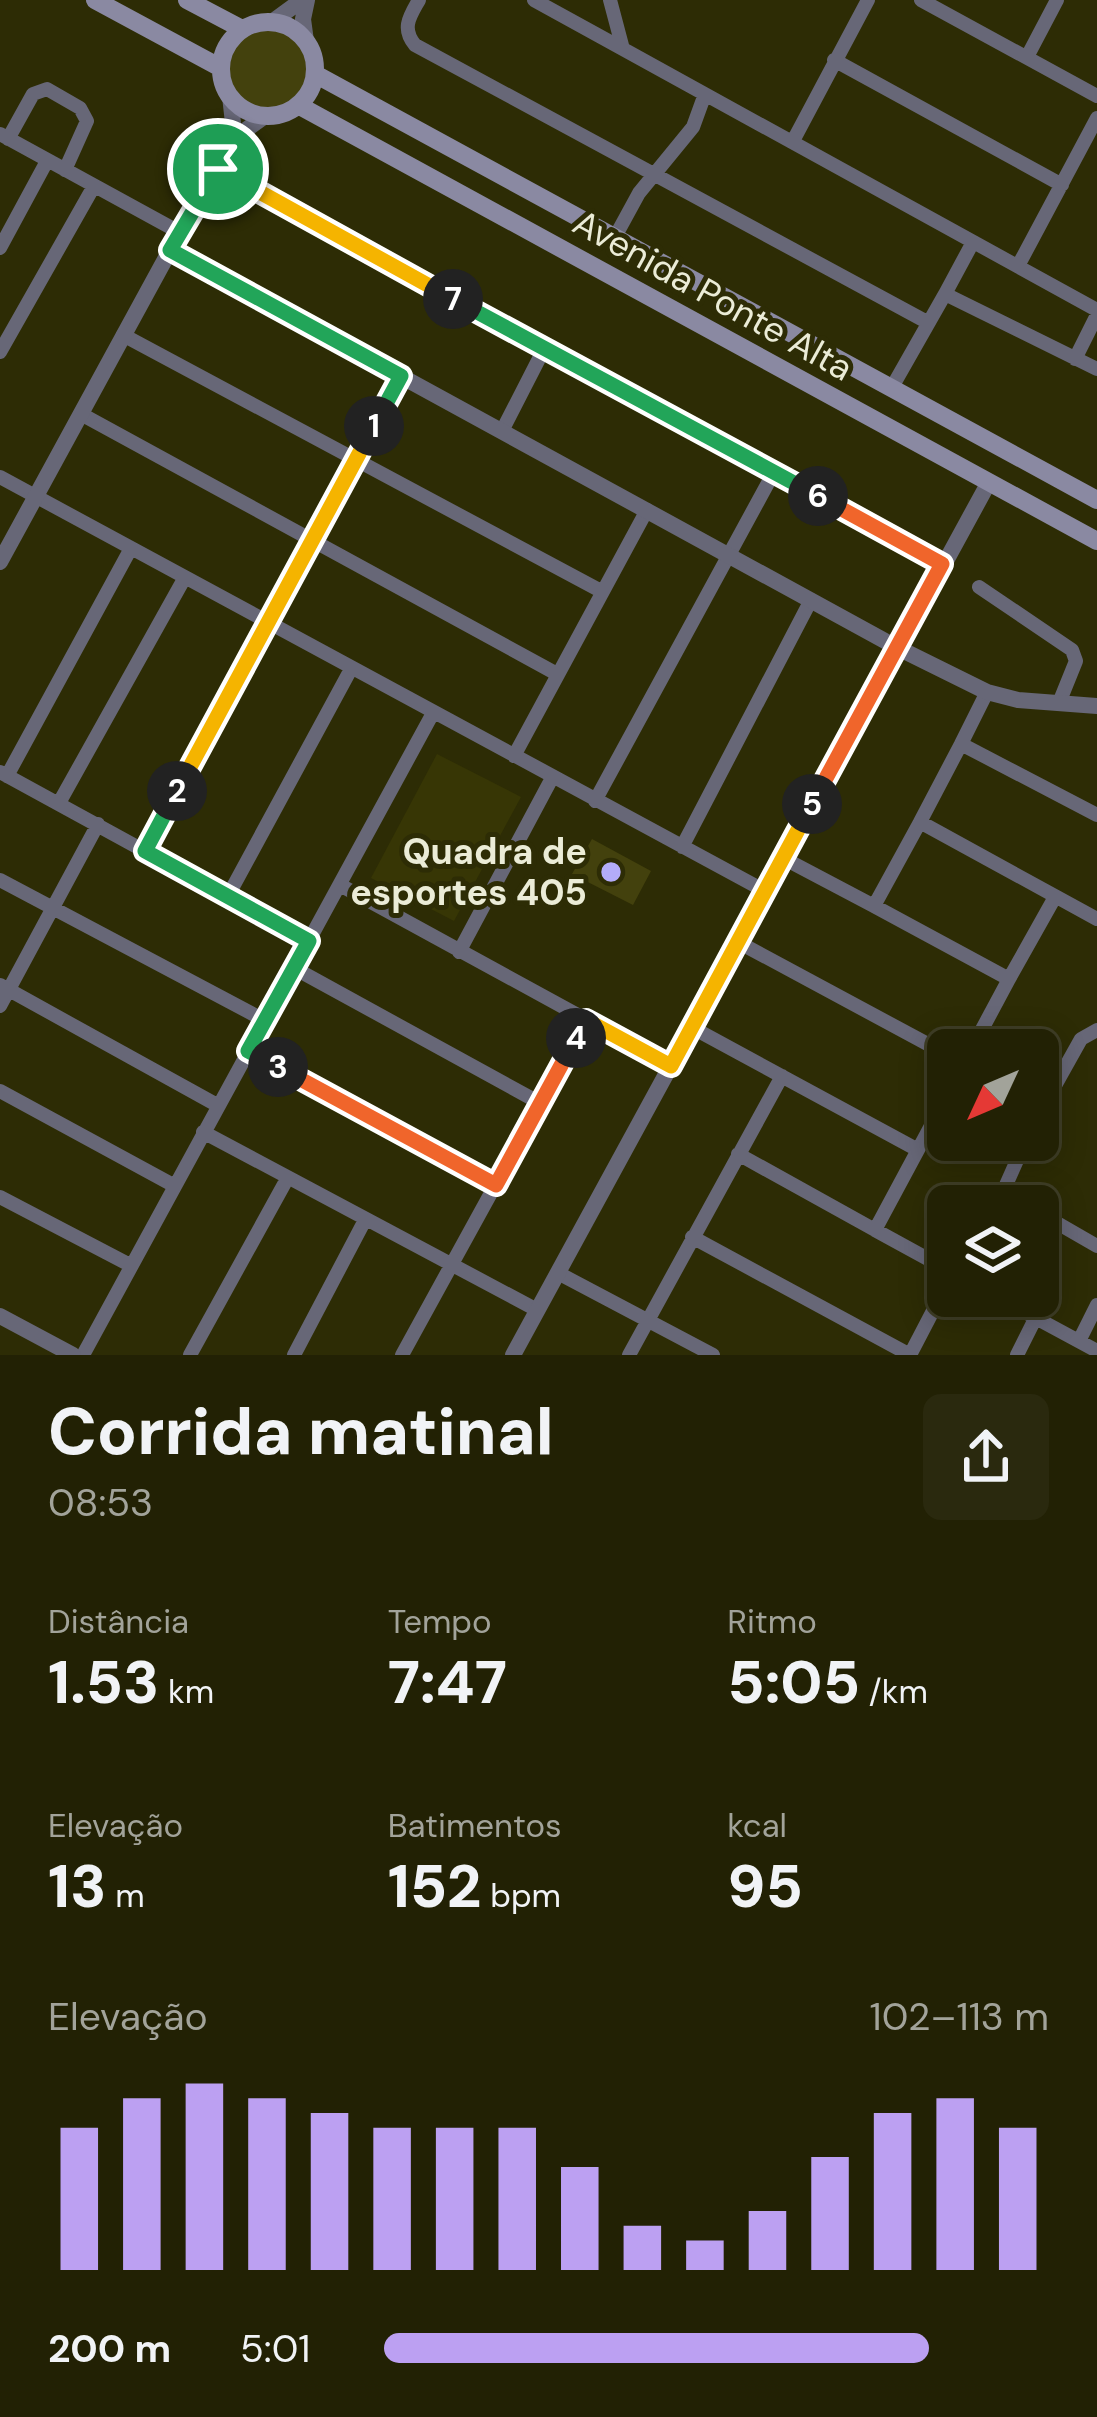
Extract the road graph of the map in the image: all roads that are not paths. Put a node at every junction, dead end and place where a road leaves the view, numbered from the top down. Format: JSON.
{"nodes":[{"id":1,"x":95,"y":0,"type":"edge"},
{"id":2,"x":187,"y":0,"type":"edge"},
{"id":3,"x":305,"y":0,"type":"edge"},
{"id":4,"x":419,"y":0,"type":"edge"},
{"id":5,"x":534,"y":0,"type":"edge"},
{"id":6,"x":610,"y":0,"type":"edge"},
{"id":7,"x":868,"y":0,"type":"edge"},
{"id":8,"x":921,"y":0,"type":"edge"},
{"id":9,"x":1057,"y":0,"type":"edge"},
{"id":10,"x":272,"y":22,"type":"junction"},
{"id":11,"x":242,"y":29,"type":"junction"},
{"id":12,"x":306,"y":41,"type":"junction"},
{"id":13,"x":622,"y":49,"type":"junction"},
{"id":14,"x":1027,"y":57,"type":"junction"},
{"id":15,"x":834,"y":60,"type":"junction"},
{"id":16,"x":220,"y":68,"type":"junction"},
{"id":17,"x":315,"y":74,"type":"junction"},
{"id":18,"x":705,"y":94,"type":"junction"},
{"id":19,"x":230,"y":96,"type":"junction"},
{"id":20,"x":1097,"y":96,"type":"edge"},
{"id":21,"x":298,"y":105,"type":"junction"},
{"id":22,"x":266,"y":116,"type":"junction"},
{"id":23,"x":1097,"y":118,"type":"edge"},
{"id":24,"x":4,"y":137,"type":"edge"},
{"id":25,"x":793,"y":141,"type":"junction"},
{"id":26,"x":47,"y":160,"type":"junction"},
{"id":27,"x":479,"y":166,"type":"junction"},
{"id":28,"x":64,"y":170,"type":"junction"},
{"id":29,"x":213,"y":171,"type":"junction"},
{"id":30,"x":654,"y":176,"type":"junction"},
{"id":31,"x":1062,"y":184,"type":"junction"},
{"id":32,"x":94,"y":186,"type":"junction"},
{"id":33,"x":538,"y":196,"type":"junction"},
{"id":34,"x":470,"y":199,"type":"junction"},
{"id":35,"x":521,"y":228,"type":"junction"},
{"id":36,"x":179,"y":232,"type":"junction"},
{"id":37,"x":615,"y":238,"type":"junction"},
{"id":38,"x":974,"y":242,"type":"junction"},
{"id":39,"x":0,"y":248,"type":"edge"},
{"id":40,"x":170,"y":250,"type":"junction"},
{"id":41,"x":1018,"y":266,"type":"junction"},
{"id":42,"x":944,"y":294,"type":"junction"},
{"id":43,"x":1097,"y":313,"type":"edge"},
{"id":44,"x":927,"y":322,"type":"junction"},
{"id":45,"x":782,"y":330,"type":"junction"},
{"id":46,"x":123,"y":335,"type":"junction"},
{"id":47,"x":544,"y":349,"type":"junction"},
{"id":48,"x":0,"y":352,"type":"edge"},
{"id":49,"x":1075,"y":359,"type":"junction"},
{"id":50,"x":767,"y":362,"type":"junction"},
{"id":51,"x":1097,"y":369,"type":"edge"},
{"id":52,"x":401,"y":376,"type":"junction"},
{"id":53,"x":891,"y":389,"type":"junction"},
{"id":54,"x":81,"y":414,"type":"junction"},
{"id":55,"x":503,"y":429,"type":"junction"},
{"id":56,"x":357,"y":459,"type":"junction"},
{"id":57,"x":774,"y":472,"type":"junction"},
{"id":58,"x":0,"y":477,"type":"edge"},
{"id":59,"x":989,"y":482,"type":"junction"},
{"id":60,"x":35,"y":496,"type":"junction"},
{"id":61,"x":1094,"y":499,"type":"edge"},
{"id":62,"x":647,"y":510,"type":"junction"},
{"id":63,"x":1074,"y":528,"type":"junction"},
{"id":64,"x":312,"y":541,"type":"junction"},
{"id":65,"x":1097,"y":541,"type":"edge"},
{"id":66,"x":130,"y":550,"type":"junction"},
{"id":67,"x":728,"y":553,"type":"junction"},
{"id":68,"x":0,"y":562,"type":"edge"},
{"id":69,"x":942,"y":564,"type":"junction"},
{"id":70,"x":184,"y":579,"type":"junction"},
{"id":71,"x":979,"y":587,"type":"dead end"},
{"id":72,"x":601,"y":591,"type":"junction"},
{"id":73,"x":811,"y":600,"type":"junction"},
{"id":74,"x":266,"y":622,"type":"junction"},
{"id":75,"x":896,"y":647,"type":"junction"},
{"id":76,"x":351,"y":668,"type":"junction"},
{"id":77,"x":557,"y":674,"type":"junction"},
{"id":78,"x":987,"y":692,"type":"junction"},
{"id":79,"x":1059,"y":704,"type":"junction"},
{"id":80,"x":1097,"y":706,"type":"edge"},
{"id":81,"x":433,"y":713,"type":"junction"},
{"id":82,"x":961,"y":744,"type":"junction"},
{"id":83,"x":514,"y":756,"type":"junction"},
{"id":84,"x":4,"y":774,"type":"edge"},
{"id":85,"x":552,"y":778,"type":"junction"},
{"id":86,"x":596,"y":801,"type":"junction"},
{"id":87,"x":59,"y":803,"type":"junction"},
{"id":88,"x":1097,"y":815,"type":"edge"},
{"id":89,"x":920,"y":822,"type":"junction"},
{"id":90,"x":98,"y":824,"type":"junction"},
{"id":91,"x":682,"y":847,"type":"junction"},
{"id":92,"x":145,"y":851,"type":"junction"},
{"id":93,"x":783,"y":858,"type":"junction"},
{"id":94,"x":0,"y":880,"type":"edge"},
{"id":95,"x":340,"y":885,"type":"junction"},
{"id":96,"x":765,"y":891,"type":"junction"},
{"id":97,"x":228,"y":896,"type":"junction"},
{"id":98,"x":1055,"y":897,"type":"junction"},
{"id":99,"x":874,"y":906,"type":"junction"},
{"id":100,"x":53,"y":908,"type":"junction"},
{"id":101,"x":1097,"y":918,"type":"edge"},
{"id":102,"x":309,"y":941,"type":"junction"},
{"id":103,"x":738,"y":943,"type":"junction"},
{"id":104,"x":459,"y":952,"type":"junction"},
{"id":105,"x":294,"y":968,"type":"junction"},
{"id":106,"x":1009,"y":979,"type":"junction"},
{"id":107,"x":4,"y":988,"type":"edge"},
{"id":108,"x":0,"y":1006,"type":"edge"},
{"id":109,"x":264,"y":1020,"type":"junction"},
{"id":110,"x":586,"y":1020,"type":"junction"},
{"id":111,"x":693,"y":1028,"type":"junction"},
{"id":112,"x":982,"y":1029,"type":"edge"},
{"id":113,"x":1097,"y":1030,"type":"edge"},
{"id":114,"x":927,"y":1044,"type":"edge"},
{"id":115,"x":248,"y":1051,"type":"junction"},
{"id":116,"x":671,"y":1066,"type":"junction"},
{"id":117,"x":782,"y":1076,"type":"junction"},
{"id":118,"x":1059,"y":1078,"type":"edge"},
{"id":119,"x":0,"y":1091,"type":"edge"},
{"id":120,"x":540,"y":1103,"type":"junction"},
{"id":121,"x":217,"y":1105,"type":"junction"},
{"id":122,"x":203,"y":1132,"type":"junction"},
{"id":123,"x":927,"y":1133,"type":"edge"},
{"id":124,"x":918,"y":1150,"type":"junction"},
{"id":125,"x":738,"y":1154,"type":"junction"},
{"id":126,"x":287,"y":1179,"type":"junction"},
{"id":127,"x":173,"y":1185,"type":"junction"},
{"id":128,"x":496,"y":1185,"type":"junction"},
{"id":129,"x":0,"y":1197,"type":"edge"},
{"id":130,"x":365,"y":1220,"type":"junction"},
{"id":131,"x":1059,"y":1224,"type":"edge"},
{"id":132,"x":875,"y":1230,"type":"junction"},
{"id":133,"x":692,"y":1237,"type":"junction"},
{"id":134,"x":1097,"y":1246,"type":"edge"},
{"id":135,"x":927,"y":1258,"type":"edge"},
{"id":136,"x":130,"y":1265,"type":"junction"},
{"id":137,"x":451,"y":1265,"type":"junction"},
{"id":138,"x":558,"y":1273,"type":"junction"},
{"id":139,"x":1097,"y":1305,"type":"edge"},
{"id":140,"x":537,"y":1310,"type":"junction"},
{"id":141,"x":0,"y":1316,"type":"edge"},
{"id":142,"x":930,"y":1317,"type":"edge"},
{"id":143,"x":1032,"y":1317,"type":"edge"},
{"id":144,"x":1035,"y":1319,"type":"junction"},
{"id":145,"x":648,"y":1320,"type":"junction"},
{"id":146,"x":1078,"y":1341,"type":"junction"},
{"id":147,"x":1097,"y":1351,"type":"edge"},
{"id":148,"x":73,"y":1355,"type":"edge"},
{"id":149,"x":83,"y":1355,"type":"edge"},
{"id":150,"x":190,"y":1355,"type":"edge"},
{"id":151,"x":295,"y":1355,"type":"edge"},
{"id":152,"x":402,"y":1355,"type":"edge"},
{"id":153,"x":513,"y":1355,"type":"edge"},
{"id":154,"x":629,"y":1355,"type":"edge"},
{"id":155,"x":713,"y":1355,"type":"edge"},
{"id":156,"x":910,"y":1355,"type":"edge"},
{"id":157,"x":1017,"y":1355,"type":"edge"}],
"edges":[{"from":1,"to":16,"type":"main road"},
{"from":2,"to":11,"type":"main road"},
{"from":3,"to":10,"type":"street"},
{"from":3,"to":12,"type":"street"},
{"from":4,"to":30,"type":"street"},
{"from":5,"to":13,"type":"street"},
{"from":6,"to":13,"type":"street"},
{"from":7,"to":15,"type":"street"},
{"from":8,"to":14,"type":"street"},
{"from":9,"to":14,"type":"street"},
{"from":10,"to":11,"type":"main road"},
{"from":10,"to":12,"type":"main road"},
{"from":11,"to":16,"type":"main road"},
{"from":12,"to":17,"type":"main road"},
{"from":13,"to":18,"type":"street"},
{"from":14,"to":20,"type":"street"},
{"from":15,"to":25,"type":"street"},
{"from":15,"to":31,"type":"street"},
{"from":16,"to":19,"type":"main road"},
{"from":17,"to":21,"type":"main road"},
{"from":17,"to":27,"type":"main road","name":"Avenida Ponte Alta"},
{"from":18,"to":25,"type":"street"},
{"from":18,"to":30,"type":"street"},
{"from":19,"to":22,"type":"main road"},
{"from":19,"to":29,"type":"street"},
{"from":21,"to":22,"type":"main road"},
{"from":21,"to":34,"type":"main road","name":"Avenida Ponte Alta"},
{"from":22,"to":29,"type":"street"},
{"from":23,"to":31,"type":"street"},
{"from":24,"to":26,"type":"street"},
{"from":24,"to":28,"type":"street"},
{"from":25,"to":38,"type":"street"},
{"from":26,"to":28,"type":"street"},
{"from":26,"to":39,"type":"street"},
{"from":27,"to":33,"type":"main road","name":"Avenida Ponte Alta"},
{"from":27,"to":34,"type":"main road"},
{"from":28,"to":32,"type":"street"},
{"from":29,"to":36,"type":"street"},
{"from":29,"to":47,"type":"street"},
{"from":30,"to":37,"type":"street"},
{"from":30,"to":44,"type":"street"},
{"from":31,"to":41,"type":"street"},
{"from":32,"to":36,"type":"street"},
{"from":32,"to":48,"type":"street"},
{"from":33,"to":35,"type":"main road"},
{"from":33,"to":37,"type":"main road","name":"Avenida Ponte Alta"},
{"from":34,"to":35,"type":"main road","name":"Avenida Ponte Alta"},
{"from":35,"to":50,"type":"main road","name":"Avenida Ponte Alta"},
{"from":36,"to":40,"type":"street"},
{"from":37,"to":45,"type":"main road","name":"Avenida Ponte Alta"},
{"from":38,"to":41,"type":"street"},
{"from":38,"to":42,"type":"street"},
{"from":40,"to":46,"type":"street"},
{"from":40,"to":52,"type":"street"},
{"from":41,"to":43,"type":"street"},
{"from":42,"to":44,"type":"street"},
{"from":42,"to":49,"type":"street"},
{"from":43,"to":49,"type":"street"},
{"from":44,"to":53,"type":"street"},
{"from":45,"to":50,"type":"main road"},
{"from":45,"to":53,"type":"main road","name":"Avenida Ponte Alta"},
{"from":46,"to":54,"type":"street"},
{"from":46,"to":56,"type":"street"},
{"from":47,"to":55,"type":"street"},
{"from":47,"to":57,"type":"street"},
{"from":49,"to":51,"type":"street"},
{"from":50,"to":59,"type":"main road","name":"Avenida Ponte Alta"},
{"from":52,"to":55,"type":"street"},
{"from":52,"to":56,"type":"street"},
{"from":53,"to":61,"type":"main road","name":"Avenida Ponte Alta"},
{"from":54,"to":60,"type":"street"},
{"from":54,"to":64,"type":"street"},
{"from":55,"to":62,"type":"street"},
{"from":56,"to":64,"type":"street"},
{"from":56,"to":72,"type":"street"},
{"from":57,"to":67,"type":"street"},
{"from":57,"to":69,"type":"street"},
{"from":58,"to":60,"type":"street"},
{"from":59,"to":63,"type":"main road","name":"Avenida Ponte Alta"},
{"from":59,"to":69,"type":"street"},
{"from":60,"to":66,"type":"street"},
{"from":60,"to":68,"type":"street"},
{"from":61,"to":63,"type":"main road"},
{"from":62,"to":67,"type":"street"},
{"from":62,"to":72,"type":"street"},
{"from":63,"to":65,"type":"main road","name":"Avenida Ponte Alta"},
{"from":64,"to":74,"type":"street"},
{"from":64,"to":77,"type":"street"},
{"from":66,"to":70,"type":"street"},
{"from":66,"to":84,"type":"street"},
{"from":67,"to":73,"type":"street"},
{"from":67,"to":86,"type":"street"},
{"from":69,"to":75,"type":"street"},
{"from":70,"to":74,"type":"street"},
{"from":70,"to":87,"type":"street"},
{"from":71,"to":79,"type":"street"},
{"from":72,"to":77,"type":"street"},
{"from":73,"to":75,"type":"street"},
{"from":73,"to":91,"type":"street"},
{"from":74,"to":76,"type":"street"},
{"from":74,"to":92,"type":"street"},
{"from":75,"to":78,"type":"street"},
{"from":75,"to":93,"type":"street"},
{"from":76,"to":81,"type":"street"},
{"from":76,"to":97,"type":"street"},
{"from":77,"to":83,"type":"street"},
{"from":78,"to":79,"type":"street"},
{"from":78,"to":82,"type":"street"},
{"from":79,"to":80,"type":"street"},
{"from":81,"to":83,"type":"street"},
{"from":81,"to":95,"type":"street"},
{"from":82,"to":88,"type":"street"},
{"from":82,"to":89,"type":"street"},
{"from":83,"to":85,"type":"street"},
{"from":84,"to":87,"type":"street"},
{"from":85,"to":86,"type":"street"},
{"from":85,"to":104,"type":"street"},
{"from":86,"to":91,"type":"street"},
{"from":87,"to":90,"type":"street"},
{"from":89,"to":98,"type":"street"},
{"from":89,"to":99,"type":"street"},
{"from":90,"to":92,"type":"street"},
{"from":90,"to":100,"type":"street"},
{"from":91,"to":96,"type":"street"},
{"from":92,"to":97,"type":"street"},
{"from":93,"to":96,"type":"street"},
{"from":93,"to":99,"type":"street"},
{"from":94,"to":100,"type":"street"},
{"from":95,"to":102,"type":"street"},
{"from":95,"to":104,"type":"street"},
{"from":96,"to":103,"type":"street"},
{"from":97,"to":102,"type":"street"},
{"from":98,"to":101,"type":"street"},
{"from":98,"to":106,"type":"street"},
{"from":99,"to":106,"type":"street"},
{"from":100,"to":107,"type":"street"},
{"from":100,"to":109,"type":"street"},
{"from":102,"to":105,"type":"street"},
{"from":103,"to":111,"type":"street"},
{"from":103,"to":114,"type":"street"},
{"from":104,"to":110,"type":"street"},
{"from":105,"to":109,"type":"street"},
{"from":105,"to":120,"type":"street"},
{"from":106,"to":112,"type":"street"},
{"from":107,"to":108,"type":"street"},
{"from":107,"to":121,"type":"street"},
{"from":109,"to":115,"type":"street"},
{"from":110,"to":116,"type":"street"},
{"from":110,"to":120,"type":"street"},
{"from":111,"to":116,"type":"street"},
{"from":111,"to":117,"type":"street"},
{"from":113,"to":118,"type":"street"},
{"from":115,"to":121,"type":"street"},
{"from":115,"to":128,"type":"street"},
{"from":116,"to":138,"type":"street"},
{"from":117,"to":124,"type":"street"},
{"from":117,"to":125,"type":"street"},
{"from":119,"to":127,"type":"street"},
{"from":120,"to":128,"type":"street"},
{"from":121,"to":122,"type":"street"},
{"from":122,"to":126,"type":"street"},
{"from":122,"to":127,"type":"street"},
{"from":123,"to":124,"type":"street"},
{"from":124,"to":132,"type":"street"},
{"from":125,"to":132,"type":"street"},
{"from":125,"to":133,"type":"street"},
{"from":126,"to":130,"type":"street"},
{"from":126,"to":150,"type":"street"},
{"from":127,"to":136,"type":"street"},
{"from":128,"to":137,"type":"street"},
{"from":129,"to":136,"type":"street"},
{"from":130,"to":137,"type":"street"},
{"from":130,"to":151,"type":"street"},
{"from":131,"to":134,"type":"street"},
{"from":132,"to":135,"type":"street"},
{"from":133,"to":145,"type":"street"},
{"from":133,"to":156,"type":"street"},
{"from":136,"to":149,"type":"street"},
{"from":137,"to":140,"type":"street"},
{"from":137,"to":152,"type":"street"},
{"from":138,"to":140,"type":"street"},
{"from":138,"to":145,"type":"street"},
{"from":139,"to":146,"type":"street"},
{"from":140,"to":153,"type":"street"},
{"from":141,"to":148,"type":"street"},
{"from":142,"to":156,"type":"street"},
{"from":143,"to":144,"type":"street"},
{"from":144,"to":146,"type":"street"},
{"from":144,"to":157,"type":"street"},
{"from":145,"to":154,"type":"street"},
{"from":145,"to":155,"type":"street"},
{"from":146,"to":147,"type":"street"}]}
